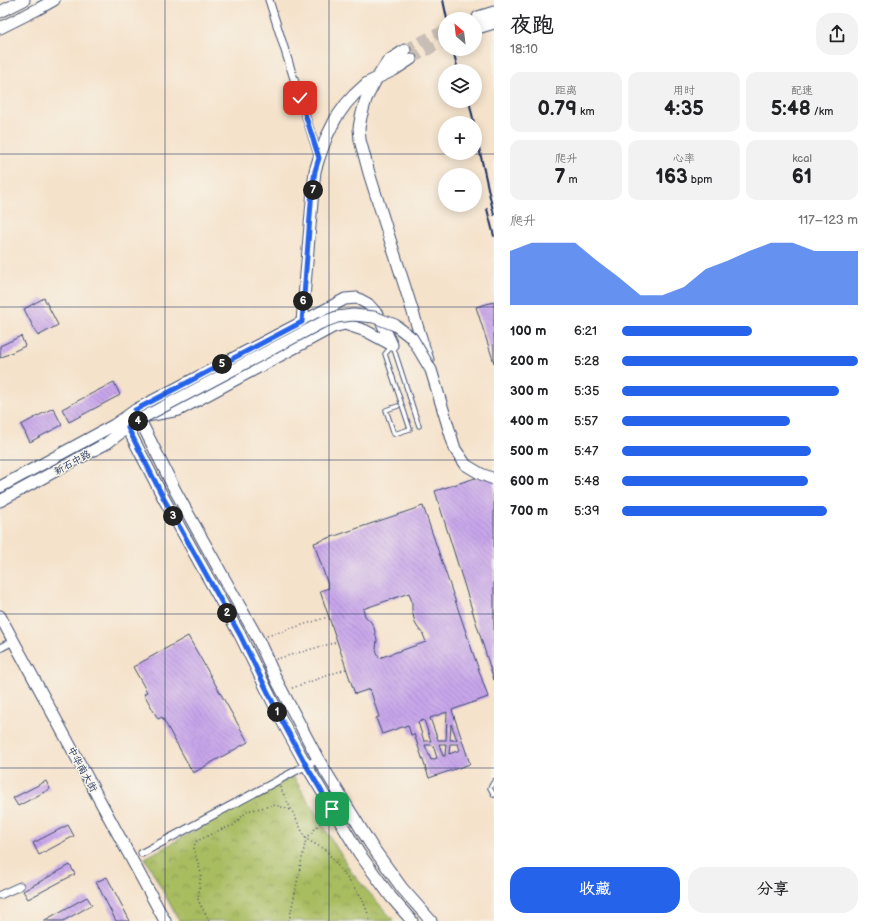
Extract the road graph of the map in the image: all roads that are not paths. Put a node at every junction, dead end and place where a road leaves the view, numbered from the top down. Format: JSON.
{"nodes":[{"id":1,"x":24,"y":0,"type":"edge"},
{"id":2,"x":54,"y":0,"type":"edge"},
{"id":3,"x":269,"y":0,"type":"edge"},
{"id":4,"x":0,"y":12,"type":"edge"},
{"id":5,"x":494,"y":12,"type":"edge"},
{"id":6,"x":494,"y":23,"type":"edge"},
{"id":7,"x":0,"y":28,"type":"edge"},
{"id":8,"x":408,"y":55,"type":"tunnel mouth"},
{"id":9,"x":377,"y":78,"type":"junction"},
{"id":10,"x":319,"y":158,"type":"junction"},
{"id":11,"x":302,"y":322,"type":"junction"},
{"id":12,"x":303,"y":343,"type":"junction"},
{"id":13,"x":392,"y":345,"type":"junction"},
{"id":14,"x":431,"y":370,"type":"junction"},
{"id":15,"x":398,"y":406,"type":"dead end"},
{"id":16,"x":139,"y":416,"type":"junction"},
{"id":17,"x":122,"y":424,"type":"junction"},
{"id":18,"x":419,"y":426,"type":"dead end"},
{"id":19,"x":494,"y":479,"type":"edge"},
{"id":20,"x":0,"y":487,"type":"edge"},
{"id":21,"x":0,"y":501,"type":"edge"},
{"id":22,"x":0,"y":616,"type":"edge"},
{"id":23,"x":0,"y":632,"type":"edge"},
{"id":24,"x":6,"y":644,"type":"edge"},
{"id":25,"x":318,"y":759,"type":"junction"},
{"id":26,"x":306,"y":765,"type":"junction"},
{"id":27,"x":494,"y":781,"type":"edge"},
{"id":28,"x":494,"y":795,"type":"edge"},
{"id":29,"x":142,"y":853,"type":"dead end"},
{"id":30,"x":20,"y":886,"type":"dead end"},
{"id":31,"x":0,"y":896,"type":"edge"},
{"id":32,"x":157,"y":921,"type":"edge"},
{"id":33,"x":165,"y":921,"type":"edge"},
{"id":34,"x":412,"y":921,"type":"edge"},
{"id":35,"x":431,"y":921,"type":"edge"}],
"edges":[{"from":1,"to":4,"type":"main road"},
{"from":2,"to":7,"type":"main road"},
{"from":3,"to":10,"type":"street"},
{"from":5,"to":6,"type":"main road"},
{"from":8,"to":9,"type":"main road"},
{"from":9,"to":10,"type":"main road"},
{"from":9,"to":14,"type":"main road","bridge":true},
{"from":10,"to":11,"type":"main road"},
{"from":11,"to":12,"type":"main road"},
{"from":11,"to":13,"type":"main road"},
{"from":11,"to":16,"type":"main road"},
{"from":12,"to":13,"type":"main road"},
{"from":12,"to":16,"type":"main road"},
{"from":13,"to":15,"type":"lane"},
{"from":13,"to":18,"type":"lane"},
{"from":14,"to":16,"type":"main road","bridge":true},
{"from":14,"to":19,"type":"main road","bridge":true},
{"from":16,"to":17,"type":"main road"},
{"from":16,"to":25,"type":"main road"},
{"from":17,"to":20,"type":"main road","name":"新石中路"},
{"from":17,"to":21,"type":"main road","name":"新石中路"},
{"from":17,"to":26,"type":"main road"},
{"from":22,"to":24,"type":"main road","name":"中华南大街"},
{"from":23,"to":24,"type":"main road","name":"中华南大街"},
{"from":24,"to":32,"type":"main road","name":"中华南大街"},
{"from":24,"to":33,"type":"main road","name":"中华南大街"},
{"from":25,"to":26,"type":"street"},
{"from":25,"to":35,"type":"main road"},
{"from":26,"to":29,"type":"street"},
{"from":26,"to":34,"type":"main road"},
{"from":27,"to":28,"type":"lane"},
{"from":30,"to":31,"type":"street"}]}
